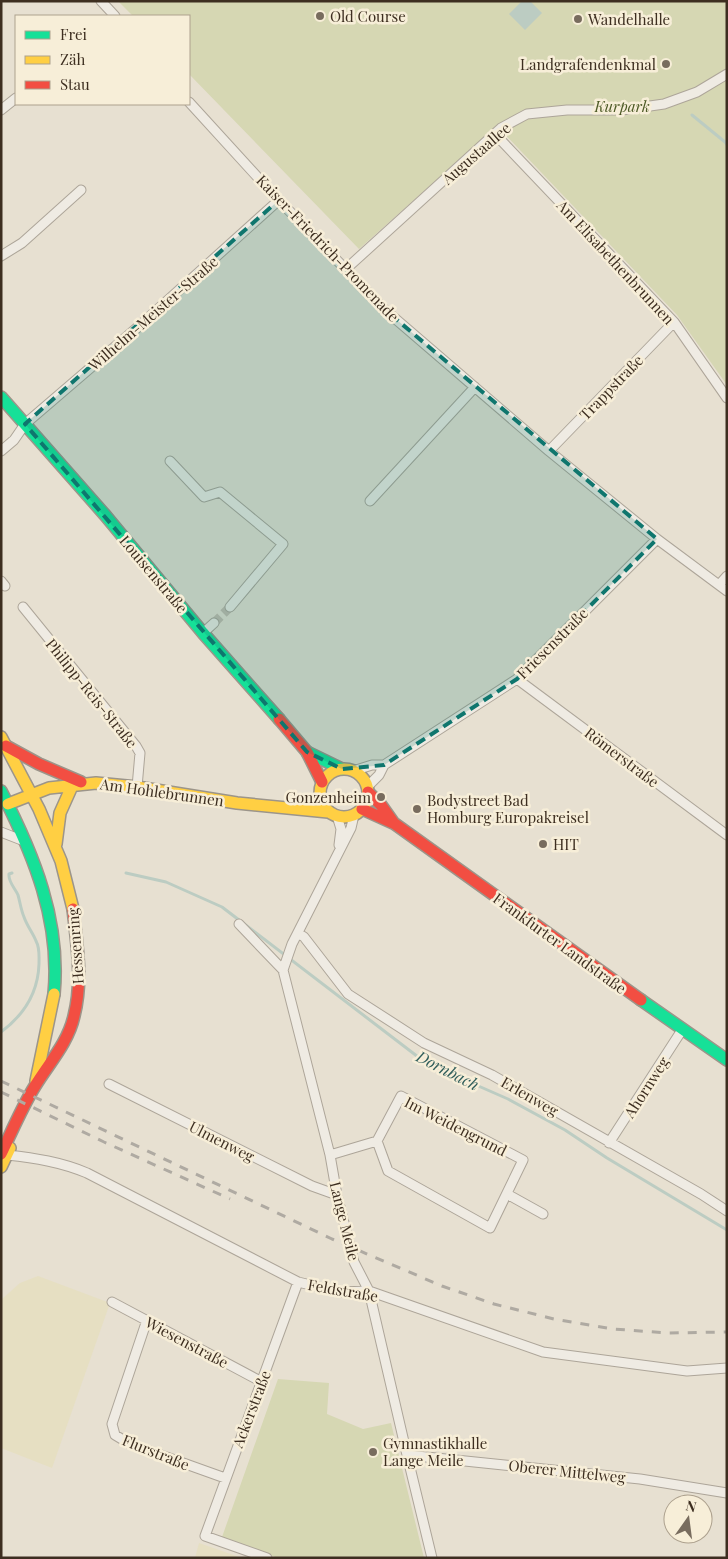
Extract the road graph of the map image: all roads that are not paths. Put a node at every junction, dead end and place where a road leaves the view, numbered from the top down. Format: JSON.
{"nodes":[{"id":1,"x":101,"y":1,"type":"edge"},
{"id":2,"x":112,"y":15,"type":"edge"},
{"id":3,"x":727,"y":74,"type":"edge"},
{"id":4,"x":15,"y":99,"type":"edge"},
{"id":5,"x":190,"y":103,"type":"edge"},
{"id":6,"x":1,"y":110,"type":"edge"},
{"id":7,"x":495,"y":134,"type":"junction"},
{"id":8,"x":81,"y":190,"type":"dead end"},
{"id":9,"x":280,"y":200,"type":"junction"},
{"id":10,"x":1,"y":256,"type":"edge"},
{"id":11,"x":346,"y":268,"type":"junction"},
{"id":12,"x":674,"y":322,"type":"junction"},
{"id":13,"x":475,"y":387,"type":"junction"},
{"id":14,"x":1,"y":397,"type":"edge"},
{"id":15,"x":727,"y":398,"type":"edge"},
{"id":16,"x":25,"y":424,"type":"junction"},
{"id":17,"x":1,"y":451,"type":"edge"},
{"id":18,"x":549,"y":451,"type":"junction"},
{"id":19,"x":170,"y":461,"type":"dead end"},
{"id":20,"x":370,"y":501,"type":"dead end"},
{"id":21,"x":657,"y":539,"type":"junction"},
{"id":22,"x":727,"y":576,"type":"edge"},
{"id":23,"x":723,"y":588,"type":"edge"},
{"id":24,"x":24,"y":607,"type":"dead end"},
{"id":25,"x":230,"y":607,"type":"tunnel mouth"},
{"id":26,"x":214,"y":623,"type":"tunnel mouth"},
{"id":27,"x":203,"y":633,"type":"junction"},
{"id":28,"x":517,"y":679,"type":"junction"},
{"id":29,"x":4,"y":742,"type":"edge"},
{"id":30,"x":307,"y":752,"type":"junction"},
{"id":31,"x":384,"y":764,"type":"junction"},
{"id":32,"x":347,"y":770,"type":"junction"},
{"id":33,"x":322,"y":782,"type":"junction"},
{"id":34,"x":79,"y":784,"type":"junction"},
{"id":35,"x":137,"y":787,"type":"junction"},
{"id":36,"x":368,"y":789,"type":"junction"},
{"id":37,"x":1,"y":791,"type":"edge"},
{"id":38,"x":31,"y":794,"type":"junction"},
{"id":39,"x":320,"y":798,"type":"junction"},
{"id":40,"x":4,"y":806,"type":"edge"},
{"id":41,"x":289,"y":808,"type":"junction"},
{"id":42,"x":358,"y":812,"type":"junction"},
{"id":43,"x":333,"y":814,"type":"junction"},
{"id":44,"x":394,"y":824,"type":"junction"},
{"id":45,"x":1,"y":832,"type":"edge"},
{"id":46,"x":727,"y":835,"type":"edge"},
{"id":47,"x":24,"y":841,"type":"junction"},
{"id":48,"x":56,"y":849,"type":"junction"},
{"id":49,"x":338,"y":853,"type":"junction"},
{"id":50,"x":239,"y":924,"type":"dead end"},
{"id":51,"x":298,"y":934,"type":"junction"},
{"id":52,"x":283,"y":967,"type":"junction"},
{"id":53,"x":682,"y":1030,"type":"junction"},
{"id":54,"x":727,"y":1060,"type":"edge"},
{"id":55,"x":108,"y":1084,"type":"dead end"},
{"id":56,"x":35,"y":1086,"type":"junction"},
{"id":57,"x":377,"y":1141,"type":"junction"},
{"id":58,"x":609,"y":1143,"type":"junction"},
{"id":59,"x":4,"y":1155,"type":"edge"},
{"id":60,"x":330,"y":1155,"type":"junction"},
{"id":61,"x":1,"y":1167,"type":"edge"},
{"id":62,"x":507,"y":1194,"type":"junction"},
{"id":63,"x":337,"y":1195,"type":"junction"},
{"id":64,"x":727,"y":1211,"type":"edge"},
{"id":65,"x":543,"y":1214,"type":"dead end"},
{"id":66,"x":298,"y":1282,"type":"junction"},
{"id":67,"x":369,"y":1291,"type":"junction"},
{"id":68,"x":112,"y":1302,"type":"dead end"},
{"id":69,"x":147,"y":1320,"type":"junction"},
{"id":70,"x":727,"y":1368,"type":"edge"},
{"id":71,"x":262,"y":1382,"type":"junction"},
{"id":72,"x":407,"y":1456,"type":"junction"},
{"id":73,"x":225,"y":1478,"type":"junction"},
{"id":74,"x":727,"y":1492,"type":"edge"},
{"id":75,"x":268,"y":1558,"type":"edge"},
{"id":76,"x":432,"y":1558,"type":"edge"}],
"edges":[{"from":1,"to":2,"type":"street"},
{"from":3,"to":7,"type":"street","name":"Augustaallee"},
{"from":4,"to":6,"type":"street"},
{"from":5,"to":9,"type":"street","name":"Kaiser-Friedrich-Promenade"},
{"from":7,"to":11,"type":"street","name":"Augustaallee"},
{"from":7,"to":12,"type":"street","name":"Am Elisabethenbrunnen"},
{"from":8,"to":10,"type":"street"},
{"from":9,"to":11,"type":"street","name":"Kaiser-Friedrich-Promenade"},
{"from":9,"to":16,"type":"street","name":"Wilhelm-Meister-Straße"},
{"from":11,"to":13,"type":"street","name":"Kaiser-Friedrich-Promenade"},
{"from":12,"to":15,"type":"street","name":"Am Elisabethenbrunnen"},
{"from":12,"to":18,"type":"street","name":"Trappstraße"},
{"from":13,"to":18,"type":"street","name":"Kaiser-Friedrich-Promenade"},
{"from":13,"to":20,"type":"street"},
{"from":14,"to":16,"type":"street","name":"Louisenstraße"},
{"from":16,"to":17,"type":"street"},
{"from":16,"to":27,"type":"street","name":"Louisenstraße"},
{"from":18,"to":21,"type":"street","name":"Kaiser-Friedrich-Promenade"},
{"from":19,"to":25,"type":"street"},
{"from":21,"to":23,"type":"street","name":"Kaiser-Friedrich-Promenade"},
{"from":21,"to":28,"type":"street","name":"Friesenstraße"},
{"from":22,"to":23,"type":"street"},
{"from":24,"to":35,"type":"street","name":"Philipp-Reis-Straße"},
{"from":26,"to":27,"type":"street"},
{"from":27,"to":30,"type":"street","name":"Louisenstraße"},
{"from":28,"to":31,"type":"street","name":"Friesenstraße"},
{"from":28,"to":46,"type":"street","name":"Römerstraße"},
{"from":29,"to":34,"type":"street"},
{"from":29,"to":38,"type":"street","name":"Hessenring"},
{"from":30,"to":32,"type":"street","name":"Louisenstraße"},
{"from":30,"to":33,"type":"street","name":"Louisenstraße"},
{"from":31,"to":32,"type":"street","name":"Friesenstraße"},
{"from":31,"to":36,"type":"street","name":"Friesenstraße"},
{"from":32,"to":33,"type":"street"},
{"from":32,"to":36,"type":"street"},
{"from":33,"to":39,"type":"street"},
{"from":34,"to":35,"type":"street","name":"Am Hohlebrunnen"},
{"from":34,"to":38,"type":"street","name":"Am Hohlebrunnen"},
{"from":34,"to":48,"type":"street"},
{"from":35,"to":41,"type":"street","name":"Am Hohlebrunnen"},
{"from":36,"to":42,"type":"street"},
{"from":36,"to":44,"type":"street","name":"Frankfurter Landstraße"},
{"from":37,"to":40,"type":"street","name":"Hessenring"},
{"from":38,"to":40,"type":"street","name":"Am Hohlebrunnen"},
{"from":38,"to":48,"type":"street","name":"Hessenring"},
{"from":39,"to":41,"type":"street","name":"Am Hohlebrunnen"},
{"from":39,"to":43,"type":"street"},
{"from":40,"to":47,"type":"street","name":"Hessenring"},
{"from":41,"to":43,"type":"street","name":"Am Hohlebrunnen"},
{"from":42,"to":43,"type":"street"},
{"from":42,"to":44,"type":"street","name":"Frankfurter Landstraße"},
{"from":42,"to":49,"type":"street"},
{"from":43,"to":49,"type":"street"},
{"from":44,"to":53,"type":"street","name":"Frankfurter Landstraße"},
{"from":45,"to":47,"type":"street"},
{"from":47,"to":56,"type":"street","name":"Hessenring"},
{"from":48,"to":56,"type":"street","name":"Hessenring"},
{"from":49,"to":51,"type":"street"},
{"from":50,"to":52,"type":"street","name":"Lange Meile"},
{"from":51,"to":52,"type":"street"},
{"from":51,"to":58,"type":"street","name":"Erlenweg"},
{"from":52,"to":60,"type":"street","name":"Lange Meile"},
{"from":53,"to":54,"type":"street","name":"Frankfurter Landstraße"},
{"from":53,"to":58,"type":"street","name":"Ahornweg"},
{"from":55,"to":63,"type":"street","name":"Ulmenweg"},
{"from":56,"to":59,"type":"street"},
{"from":57,"to":60,"type":"street"},
{"from":57,"to":62,"type":"street","name":"Im Weidengrund"},
{"from":57,"to":62,"type":"street","name":"Im Weidengrund"},
{"from":58,"to":64,"type":"street","name":"Erlenweg"},
{"from":59,"to":61,"type":"street"},
{"from":59,"to":66,"type":"street","name":"Feldstraße"},
{"from":60,"to":63,"type":"street","name":"Lange Meile"},
{"from":62,"to":65,"type":"street"},
{"from":63,"to":67,"type":"street","name":"Lange Meile"},
{"from":66,"to":67,"type":"street","name":"Feldstraße"},
{"from":66,"to":71,"type":"street","name":"Ackerstraße"},
{"from":67,"to":70,"type":"street","name":"Feldstraße"},
{"from":67,"to":72,"type":"street","name":"Lange Meile"},
{"from":68,"to":69,"type":"street","name":"Wiesenstraße"},
{"from":69,"to":71,"type":"street","name":"Wiesenstraße"},
{"from":69,"to":73,"type":"street","name":"Flurstraße"},
{"from":71,"to":73,"type":"street","name":"Ackerstraße"},
{"from":72,"to":74,"type":"street","name":"Oberer Mittelweg"},
{"from":72,"to":76,"type":"street","name":"Lange Meile"},
{"from":73,"to":75,"type":"street","name":"Ackerstraße"}]}
